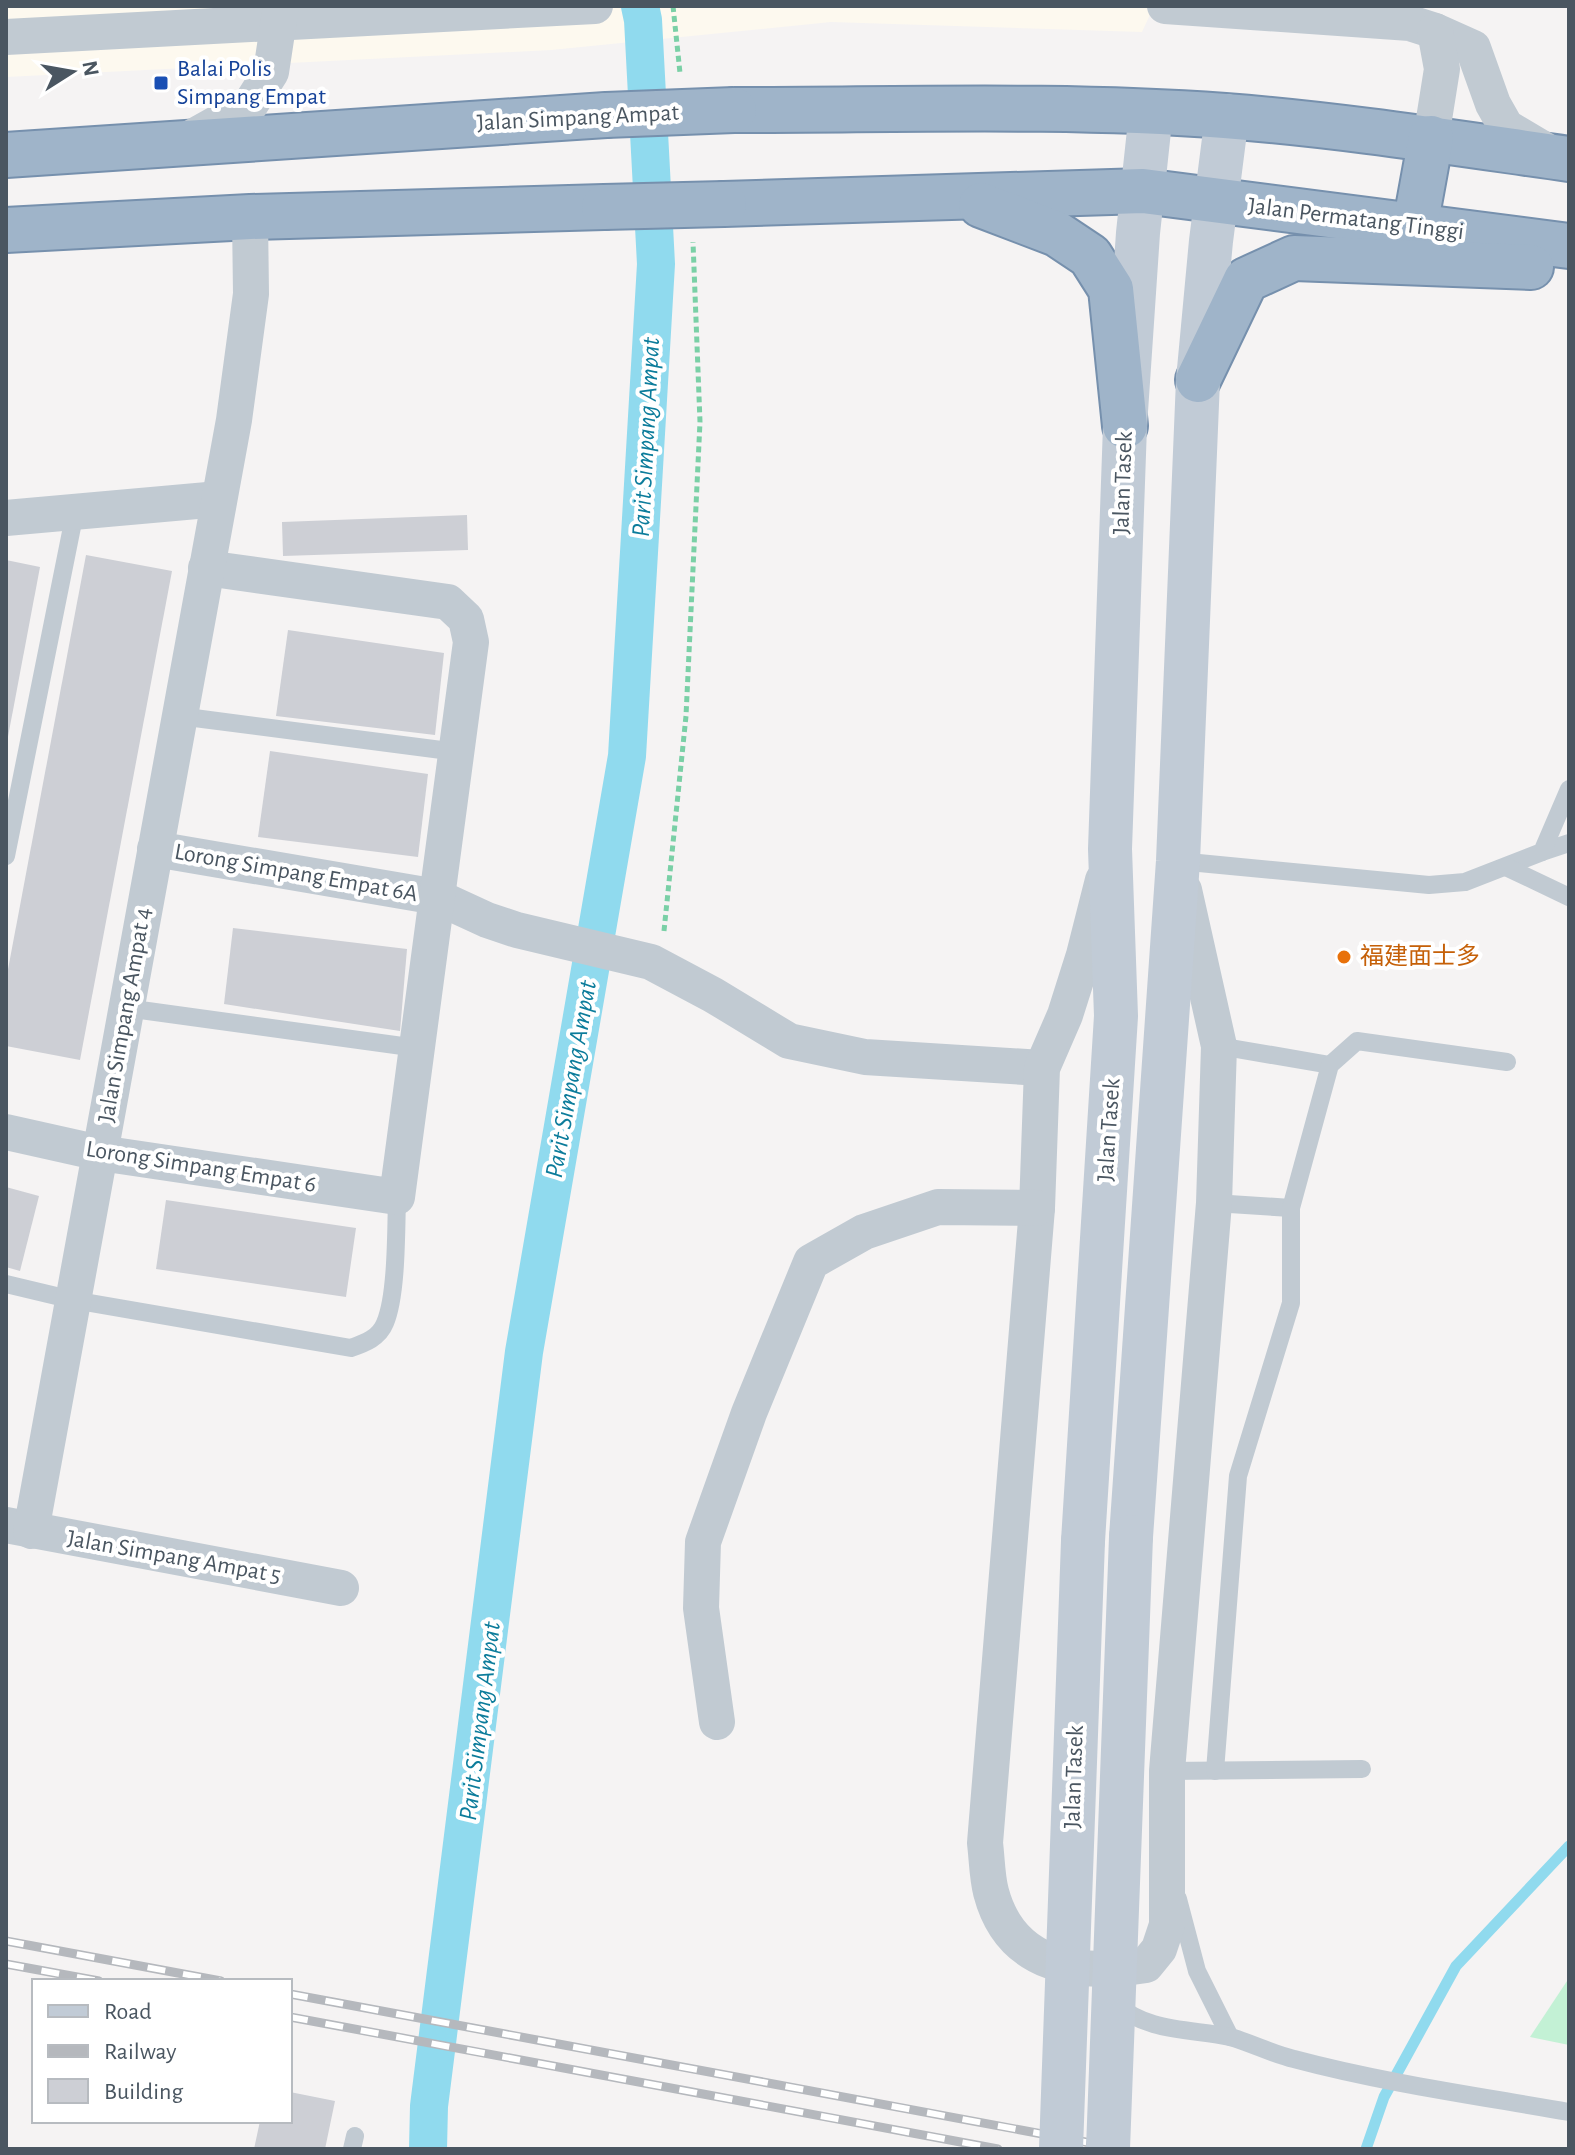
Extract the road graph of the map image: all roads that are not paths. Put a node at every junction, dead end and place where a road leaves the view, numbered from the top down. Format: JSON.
{"nodes":[{"id":1,"x":595,"y":6,"type":"edge"},
{"id":2,"x":1165,"y":6,"type":"edge"},
{"id":3,"x":1233,"y":8,"type":"edge"},
{"id":4,"x":279,"y":15,"type":"edge"},
{"id":5,"x":1435,"y":31,"type":"junction"},
{"id":6,"x":6,"y":37,"type":"edge"},
{"id":7,"x":1151,"y":112,"type":"junction"},
{"id":8,"x":1227,"y":116,"type":"junction"},
{"id":9,"x":1431,"y":138,"type":"junction"},
{"id":10,"x":180,"y":143,"type":"junction"},
{"id":11,"x":6,"y":155,"type":"edge"},
{"id":12,"x":1563,"y":158,"type":"edge"},
{"id":13,"x":1143,"y":191,"type":"junction"},
{"id":14,"x":962,"y":198,"type":"junction"},
{"id":15,"x":1218,"y":201,"type":"junction"},
{"id":16,"x":250,"y":217,"type":"junction"},
{"id":17,"x":1415,"y":226,"type":"junction"},
{"id":18,"x":6,"y":230,"type":"edge"},
{"id":19,"x":1569,"y":246,"type":"edge"},
{"id":20,"x":1569,"y":265,"type":"edge"},
{"id":21,"x":1198,"y":380,"type":"junction"},
{"id":22,"x":1125,"y":426,"type":"junction"},
{"id":23,"x":219,"y":499,"type":"junction"},
{"id":24,"x":75,"y":512,"type":"junction"},
{"id":25,"x":6,"y":518,"type":"edge"},
{"id":26,"x":206,"y":568,"type":"junction"},
{"id":27,"x":179,"y":716,"type":"junction"},
{"id":28,"x":457,"y":752,"type":"junction"},
{"id":29,"x":1569,"y":789,"type":"edge"},
{"id":30,"x":1569,"y":843,"type":"edge"},
{"id":31,"x":155,"y":849,"type":"junction"},
{"id":32,"x":1110,"y":849,"type":"junction"},
{"id":33,"x":1542,"y":852,"type":"junction"},
{"id":34,"x":6,"y":856,"type":"edge"},
{"id":35,"x":1178,"y":861,"type":"junction"},
{"id":36,"x":1506,"y":867,"type":"junction"},
{"id":37,"x":437,"y":897,"type":"junction"},
{"id":38,"x":1569,"y":897,"type":"edge"},
{"id":39,"x":126,"y":1008,"type":"junction"},
{"id":40,"x":1219,"y":1046,"type":"junction"},
{"id":41,"x":417,"y":1048,"type":"junction"},
{"id":42,"x":1507,"y":1062,"type":"dead end"},
{"id":43,"x":1330,"y":1065,"type":"junction"},
{"id":44,"x":1042,"y":1068,"type":"junction"},
{"id":45,"x":6,"y":1132,"type":"edge"},
{"id":46,"x":100,"y":1153,"type":"junction"},
{"id":47,"x":397,"y":1197,"type":"junction"},
{"id":48,"x":1214,"y":1203,"type":"junction"},
{"id":49,"x":1037,"y":1208,"type":"junction"},
{"id":50,"x":1291,"y":1208,"type":"junction"},
{"id":51,"x":6,"y":1284,"type":"edge"},
{"id":52,"x":73,"y":1300,"type":"junction"},
{"id":53,"x":18,"y":1528,"type":"edge"},
{"id":54,"x":341,"y":1588,"type":"dead end"},
{"id":55,"x":717,"y":1722,"type":"dead end"},
{"id":56,"x":1362,"y":1769,"type":"dead end"},
{"id":57,"x":1167,"y":1771,"type":"junction"},
{"id":58,"x":1215,"y":1771,"type":"junction"},
{"id":59,"x":1169,"y":1868,"type":"junction"},
{"id":60,"x":1082,"y":1970,"type":"junction"},
{"id":61,"x":1230,"y":2037,"type":"junction"},
{"id":62,"x":1569,"y":2112,"type":"edge"},
{"id":63,"x":1061,"y":2149,"type":"edge"},
{"id":64,"x":1108,"y":2149,"type":"edge"}],
"edges":[{"from":1,"to":4,"type":"street"},
{"from":2,"to":3,"type":"street"},
{"from":3,"to":5,"type":"street"},
{"from":4,"to":6,"type":"street"},
{"from":4,"to":10,"type":"street"},
{"from":5,"to":9,"type":"street"},
{"from":5,"to":12,"type":"street"},
{"from":7,"to":8,"type":"highway"},
{"from":7,"to":10,"type":"highway","name":"Jalan Simpang Ampat","bridge":true},
{"from":7,"to":13,"type":"main road","name":"Jalan Tasek"},
{"from":8,"to":9,"type":"highway"},
{"from":8,"to":15,"type":"main road","name":"Jalan Tasek"},
{"from":9,"to":12,"type":"highway"},
{"from":9,"to":17,"type":"highway"},
{"from":10,"to":11,"type":"highway","name":"Jalan Simpang Ampat"},
{"from":13,"to":14,"type":"highway"},
{"from":13,"to":15,"type":"highway","name":"Jalan Permatang Tinggi"},
{"from":13,"to":22,"type":"main road","name":"Jalan Tasek"},
{"from":14,"to":16,"type":"highway","bridge":true},
{"from":14,"to":22,"type":"highway"},
{"from":15,"to":17,"type":"highway","name":"Jalan Permatang Tinggi"},
{"from":15,"to":21,"type":"main road","name":"Jalan Tasek"},
{"from":16,"to":18,"type":"highway"},
{"from":16,"to":23,"type":"street","name":"Jalan Simpang Ampat 4"},
{"from":17,"to":19,"type":"highway","name":"Jalan Permatang Tinggi"},
{"from":20,"to":21,"type":"highway"},
{"from":21,"to":35,"type":"main road","name":"Jalan Tasek"},
{"from":22,"to":32,"type":"main road","name":"Jalan Tasek"},
{"from":23,"to":24,"type":"street"},
{"from":23,"to":26,"type":"street","name":"Jalan Simpang Ampat 4"},
{"from":24,"to":25,"type":"street"},
{"from":24,"to":34,"type":"lane"},
{"from":26,"to":27,"type":"street","name":"Jalan Simpang Ampat 4"},
{"from":26,"to":28,"type":"street"},
{"from":27,"to":28,"type":"lane"},
{"from":27,"to":31,"type":"street","name":"Jalan Simpang Ampat 4"},
{"from":28,"to":37,"type":"street"},
{"from":29,"to":33,"type":"lane"},
{"from":30,"to":33,"type":"lane"},
{"from":31,"to":37,"type":"street","name":"Lorong Simpang Empat 6A"},
{"from":31,"to":39,"type":"street","name":"Jalan Simpang Ampat 4"},
{"from":32,"to":44,"type":"street"},
{"from":32,"to":63,"type":"main road","name":"Jalan Tasek","bridge":true},
{"from":33,"to":36,"type":"lane"},
{"from":35,"to":36,"type":"lane"},
{"from":35,"to":40,"type":"street"},
{"from":35,"to":64,"type":"main road","name":"Jalan Tasek","bridge":true},
{"from":36,"to":38,"type":"lane"},
{"from":37,"to":41,"type":"street"},
{"from":37,"to":44,"type":"street","name":"Lorong Simpang Empat 6A"},
{"from":39,"to":41,"type":"lane"},
{"from":39,"to":46,"type":"street","name":"Jalan Simpang Ampat 4"},
{"from":40,"to":43,"type":"lane"},
{"from":40,"to":48,"type":"street"},
{"from":41,"to":47,"type":"street"},
{"from":42,"to":43,"type":"lane"},
{"from":43,"to":50,"type":"lane"},
{"from":44,"to":49,"type":"street"},
{"from":45,"to":46,"type":"street","name":"Lorong Simpang Empat 6"},
{"from":46,"to":47,"type":"street","name":"Lorong Simpang Empat 6"},
{"from":46,"to":52,"type":"street","name":"Jalan Simpang Ampat 4"},
{"from":47,"to":52,"type":"lane"},
{"from":48,"to":50,"type":"lane"},
{"from":48,"to":57,"type":"street"},
{"from":49,"to":55,"type":"street"},
{"from":49,"to":60,"type":"street"},
{"from":50,"to":58,"type":"lane"},
{"from":51,"to":52,"type":"lane"},
{"from":52,"to":53,"type":"street","name":"Jalan Simpang Ampat 4"},
{"from":53,"to":54,"type":"street","name":"Jalan Simpang Ampat 5"},
{"from":56,"to":58,"type":"lane"},
{"from":57,"to":58,"type":"lane"},
{"from":57,"to":59,"type":"street"},
{"from":59,"to":60,"type":"street"},
{"from":59,"to":61,"type":"lane"},
{"from":60,"to":61,"type":"lane"},
{"from":61,"to":62,"type":"lane"}]}
